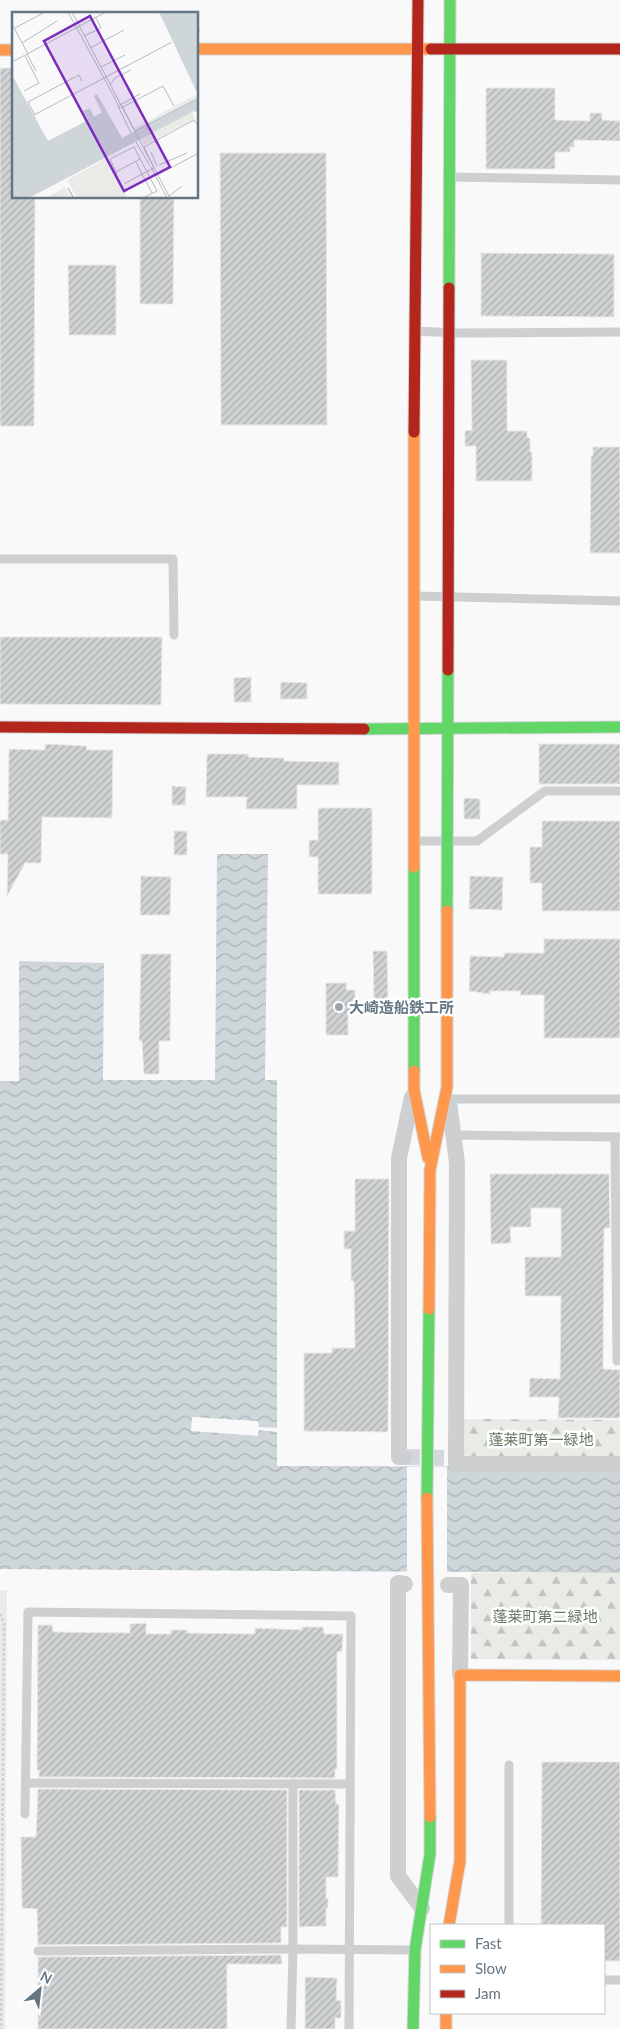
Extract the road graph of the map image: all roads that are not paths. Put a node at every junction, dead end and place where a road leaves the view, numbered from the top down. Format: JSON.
{"nodes":[{"id":1,"x":418,"y":0,"type":"edge"},
{"id":2,"x":450,"y":0,"type":"edge"},
{"id":3,"x":199,"y":49,"type":"edge"},
{"id":4,"x":418,"y":49,"type":"junction"},
{"id":5,"x":450,"y":49,"type":"junction"},
{"id":6,"x":620,"y":49,"type":"edge"},
{"id":7,"x":450,"y":177,"type":"junction"},
{"id":8,"x":620,"y":180,"type":"edge"},
{"id":9,"x":414,"y":331,"type":"junction"},
{"id":10,"x":620,"y":332,"type":"edge"},
{"id":11,"x":449,"y":333,"type":"junction"},
{"id":12,"x":0,"y":559,"type":"edge"},
{"id":13,"x":413,"y":596,"type":"junction"},
{"id":14,"x":448,"y":597,"type":"junction"},
{"id":15,"x":620,"y":601,"type":"edge"},
{"id":16,"x":174,"y":635,"type":"dead end"},
{"id":17,"x":620,"y":726,"type":"edge"},
{"id":18,"x":0,"y":727,"type":"edge"},
{"id":19,"x":448,"y":727,"type":"junction"},
{"id":20,"x":413,"y":728,"type":"junction"},
{"id":21,"x":620,"y":791,"type":"edge"},
{"id":22,"x":414,"y":841,"type":"junction"},
{"id":23,"x":448,"y":841,"type":"junction"},
{"id":24,"x":414,"y":1090,"type":"junction"},
{"id":25,"x":446,"y":1095,"type":"junction"},
{"id":26,"x":620,"y":1099,"type":"edge"},
{"id":27,"x":423,"y":1134,"type":"junction"},
{"id":28,"x":445,"y":1135,"type":"junction"},
{"id":29,"x":618,"y":1137,"type":"edge"},
{"id":30,"x":430,"y":1170,"type":"junction"},
{"id":31,"x":617,"y":1361,"type":"dead end"},
{"id":32,"x":404,"y":1457,"type":"dead end"},
{"id":33,"x":620,"y":1464,"type":"edge"},
{"id":34,"x":405,"y":1584,"type":"dead end"},
{"id":35,"x":448,"y":1585,"type":"dead end"},
{"id":36,"x":460,"y":1675,"type":"junction"},
{"id":37,"x":620,"y":1676,"type":"edge"},
{"id":38,"x":509,"y":1765,"type":"dead end"},
{"id":39,"x":26,"y":1782,"type":"junction"},
{"id":40,"x":293,"y":1784,"type":"junction"},
{"id":41,"x":350,"y":1784,"type":"junction"},
{"id":42,"x":25,"y":1814,"type":"dead end"},
{"id":43,"x":430,"y":1854,"type":"junction"},
{"id":44,"x":436,"y":1890,"type":"dead end"},
{"id":45,"x":422,"y":1908,"type":"junction"},
{"id":46,"x":439,"y":1908,"type":"dead end"},
{"id":47,"x":442,"y":1924,"type":"edge"},
{"id":48,"x":449,"y":1924,"type":"edge"},
{"id":49,"x":509,"y":1924,"type":"edge"},
{"id":50,"x":293,"y":1949,"type":"junction"},
{"id":51,"x":350,"y":1950,"type":"junction"},
{"id":52,"x":419,"y":1950,"type":"junction"},
{"id":53,"x":38,"y":1951,"type":"dead end"},
{"id":54,"x":605,"y":1980,"type":"edge"},
{"id":55,"x":620,"y":1980,"type":"edge"},
{"id":56,"x":446,"y":2014,"type":"edge"},
{"id":57,"x":291,"y":2029,"type":"edge"},
{"id":58,"x":349,"y":2029,"type":"edge"},
{"id":59,"x":413,"y":2029,"type":"edge"},
{"id":60,"x":446,"y":2029,"type":"edge"}],
"edges":[{"from":1,"to":4,"type":"street"},
{"from":2,"to":5,"type":"street"},
{"from":3,"to":4,"type":"street"},
{"from":4,"to":5,"type":"street"},
{"from":4,"to":9,"type":"street"},
{"from":5,"to":6,"type":"street"},
{"from":5,"to":7,"type":"street"},
{"from":7,"to":8,"type":"lane"},
{"from":7,"to":11,"type":"street"},
{"from":9,"to":11,"type":"lane"},
{"from":9,"to":13,"type":"street"},
{"from":10,"to":11,"type":"lane"},
{"from":11,"to":14,"type":"street"},
{"from":12,"to":16,"type":"lane"},
{"from":13,"to":14,"type":"lane"},
{"from":13,"to":20,"type":"street"},
{"from":14,"to":15,"type":"lane"},
{"from":14,"to":19,"type":"street"},
{"from":17,"to":19,"type":"street"},
{"from":18,"to":20,"type":"street"},
{"from":19,"to":20,"type":"street"},
{"from":19,"to":23,"type":"street"},
{"from":20,"to":22,"type":"street"},
{"from":21,"to":23,"type":"lane"},
{"from":22,"to":23,"type":"lane"},
{"from":22,"to":24,"type":"street"},
{"from":23,"to":25,"type":"street"},
{"from":24,"to":27,"type":"street"},
{"from":24,"to":32,"type":"street"},
{"from":25,"to":26,"type":"lane"},
{"from":25,"to":28,"type":"street"},
{"from":27,"to":28,"type":"lane"},
{"from":27,"to":30,"type":"street"},
{"from":28,"to":29,"type":"lane"},
{"from":28,"to":30,"type":"street"},
{"from":28,"to":33,"type":"street"},
{"from":29,"to":31,"type":"lane"},
{"from":30,"to":43,"type":"street"},
{"from":34,"to":45,"type":"street"},
{"from":35,"to":36,"type":"street"},
{"from":36,"to":37,"type":"street"},
{"from":36,"to":48,"type":"street"},
{"from":38,"to":49,"type":"lane"},
{"from":39,"to":40,"type":"lane"},
{"from":39,"to":41,"type":"lane"},
{"from":39,"to":42,"type":"lane"},
{"from":40,"to":41,"type":"lane"},
{"from":40,"to":50,"type":"lane"},
{"from":41,"to":51,"type":"lane"},
{"from":43,"to":44,"type":"street"},
{"from":43,"to":45,"type":"street"},
{"from":45,"to":52,"type":"street"},
{"from":46,"to":47,"type":"street"},
{"from":50,"to":51,"type":"lane"},
{"from":50,"to":53,"type":"lane"},
{"from":50,"to":57,"type":"lane"},
{"from":51,"to":52,"type":"lane"},
{"from":51,"to":58,"type":"lane"},
{"from":52,"to":59,"type":"street"},
{"from":54,"to":55,"type":"lane"},
{"from":56,"to":60,"type":"street"}]}
